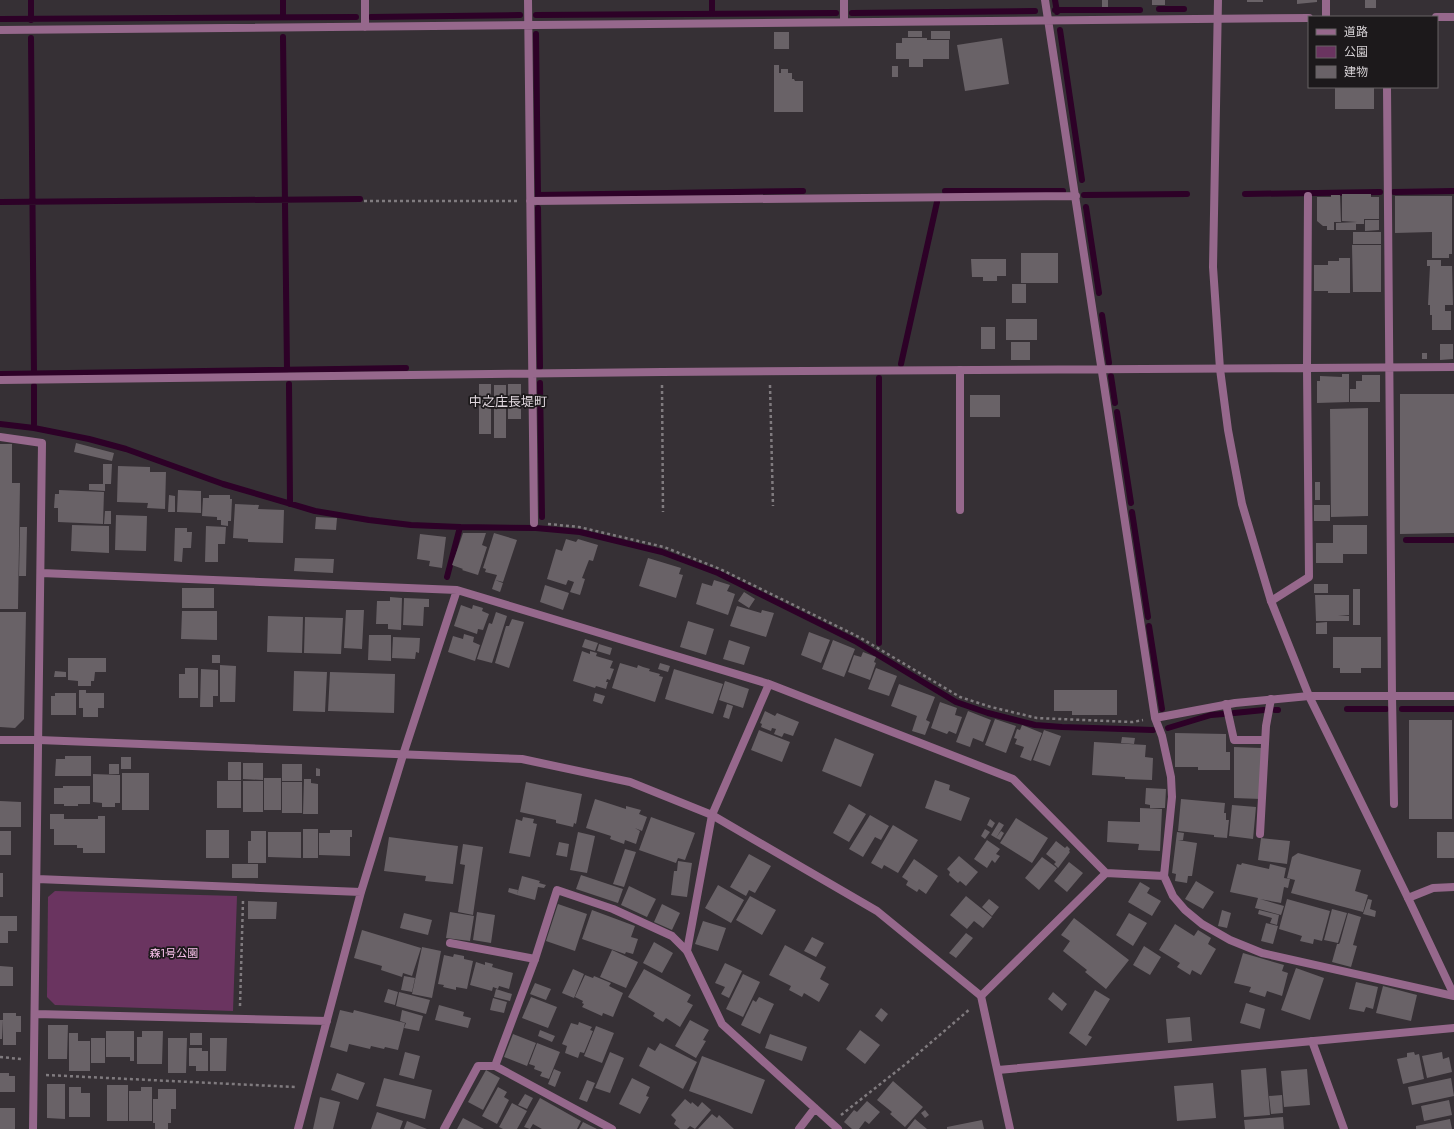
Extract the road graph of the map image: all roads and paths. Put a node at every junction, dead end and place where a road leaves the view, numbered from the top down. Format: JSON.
{"nodes":[{"id":1,"x":365,"y":0,"type":"edge"},
{"id":2,"x":528,"y":0,"type":"edge"},
{"id":3,"x":844,"y":0,"type":"edge"},
{"id":4,"x":1045,"y":0,"type":"edge"},
{"id":5,"x":1218,"y":0,"type":"edge"},
{"id":6,"x":1326,"y":0,"type":"edge"},
{"id":7,"x":1326,"y":16,"type":"edge"},
{"id":8,"x":1438,"y":17,"type":"edge"},
{"id":9,"x":1454,"y":17,"type":"edge"},
{"id":10,"x":1308,"y":18,"type":"edge"},
{"id":11,"x":1218,"y":19,"type":"junction"},
{"id":12,"x":1048,"y":21,"type":"junction"},
{"id":13,"x":844,"y":22,"type":"junction"},
{"id":14,"x":528,"y":25,"type":"junction"},
{"id":15,"x":365,"y":26,"type":"junction"},
{"id":16,"x":0,"y":30,"type":"edge"},
{"id":17,"x":1387,"y":88,"type":"edge"},
{"id":18,"x":1076,"y":196,"type":"junction"},
{"id":19,"x":1308,"y":196,"type":"dead end"},
{"id":20,"x":364,"y":201,"type":"dead end"},
{"id":21,"x":530,"y":201,"type":"junction"},
{"id":22,"x":1454,"y":367,"type":"edge"},
{"id":23,"x":1307,"y":368,"type":"junction"},
{"id":24,"x":1390,"y":368,"type":"junction"},
{"id":25,"x":1220,"y":369,"type":"junction"},
{"id":26,"x":960,"y":370,"type":"junction"},
{"id":27,"x":1103,"y":370,"type":"junction"},
{"id":28,"x":769,"y":371,"type":"junction"},
{"id":29,"x":662,"y":372,"type":"junction"},
{"id":30,"x":532,"y":373,"type":"junction"},
{"id":31,"x":0,"y":380,"type":"edge"},
{"id":32,"x":0,"y":437,"type":"edge"},
{"id":33,"x":773,"y":506,"type":"dead end"},
{"id":34,"x":960,"y":510,"type":"dead end"},
{"id":35,"x":663,"y":512,"type":"dead end"},
{"id":36,"x":534,"y":523,"type":"joint"},
{"id":37,"x":40,"y":573,"type":"junction"},
{"id":38,"x":457,"y":590,"type":"junction"},
{"id":39,"x":1271,"y":601,"type":"junction"},
{"id":40,"x":769,"y":684,"type":"junction"},
{"id":41,"x":1309,"y":696,"type":"junction"},
{"id":42,"x":1392,"y":696,"type":"junction"},
{"id":43,"x":1454,"y":696,"type":"edge"},
{"id":44,"x":1271,"y":700,"type":"junction"},
{"id":45,"x":1226,"y":704,"type":"junction"},
{"id":46,"x":1155,"y":718,"type":"junction"},
{"id":47,"x":0,"y":740,"type":"edge"},
{"id":48,"x":39,"y":740,"type":"junction"},
{"id":49,"x":1266,"y":740,"type":"junction"},
{"id":50,"x":403,"y":755,"type":"junction"},
{"id":51,"x":1394,"y":804,"type":"dead end"},
{"id":52,"x":712,"y":815,"type":"junction"},
{"id":53,"x":1260,"y":834,"type":"dead end"},
{"id":54,"x":1106,"y":873,"type":"junction"},
{"id":55,"x":1164,"y":876,"type":"junction"},
{"id":56,"x":37,"y":879,"type":"junction"},
{"id":57,"x":244,"y":887,"type":"junction"},
{"id":58,"x":1454,"y":887,"type":"edge"},
{"id":59,"x":361,"y":892,"type":"junction"},
{"id":60,"x":1408,"y":898,"type":"junction"},
{"id":61,"x":450,"y":943,"type":"dead end"},
{"id":62,"x":687,"y":951,"type":"junction"},
{"id":63,"x":535,"y":959,"type":"junction"},
{"id":64,"x":1454,"y":995,"type":"edge"},
{"id":65,"x":981,"y":996,"type":"junction"},
{"id":66,"x":35,"y":1014,"type":"junction"},
{"id":67,"x":239,"y":1018,"type":"junction"},
{"id":68,"x":327,"y":1020,"type":"junction"},
{"id":69,"x":1454,"y":1028,"type":"edge"},
{"id":70,"x":1312,"y":1041,"type":"junction"},
{"id":71,"x":0,"y":1057,"type":"edge"},
{"id":72,"x":34,"y":1060,"type":"junction"},
{"id":73,"x":494,"y":1066,"type":"junction"},
{"id":74,"x":998,"y":1070,"type":"junction"},
{"id":75,"x":34,"y":1075,"type":"junction"},
{"id":76,"x":309,"y":1087,"type":"junction"},
{"id":77,"x":815,"y":1108,"type":"junction"},
{"id":78,"x":832,"y":1123,"type":"junction"},
{"id":79,"x":33,"y":1129,"type":"edge"},
{"id":80,"x":298,"y":1129,"type":"edge"},
{"id":81,"x":444,"y":1129,"type":"edge"},
{"id":82,"x":612,"y":1129,"type":"edge"},
{"id":83,"x":799,"y":1129,"type":"edge"},
{"id":84,"x":838,"y":1129,"type":"edge"},
{"id":85,"x":1010,"y":1129,"type":"edge"},
{"id":86,"x":1344,"y":1129,"type":"edge"}],
"edges":[{"from":1,"to":15,"type":"street"},
{"from":2,"to":14,"type":"street"},
{"from":3,"to":13,"type":"street"},
{"from":4,"to":12,"type":"street"},
{"from":5,"to":11,"type":"street"},
{"from":6,"to":7,"type":"street"},
{"from":8,"to":9,"type":"street"},
{"from":10,"to":11,"type":"street"},
{"from":11,"to":12,"type":"street"},
{"from":11,"to":25,"type":"street"},
{"from":12,"to":13,"type":"street"},
{"from":12,"to":18,"type":"street"},
{"from":13,"to":14,"type":"street"},
{"from":14,"to":15,"type":"street"},
{"from":14,"to":21,"type":"street"},
{"from":15,"to":16,"type":"street"},
{"from":17,"to":24,"type":"street"},
{"from":18,"to":21,"type":"street"},
{"from":18,"to":27,"type":"street"},
{"from":19,"to":23,"type":"street"},
{"from":20,"to":21,"type":"path"},
{"from":21,"to":30,"type":"street"},
{"from":22,"to":24,"type":"street"},
{"from":23,"to":24,"type":"street"},
{"from":23,"to":25,"type":"street"},
{"from":23,"to":39,"type":"street"},
{"from":24,"to":42,"type":"street"},
{"from":25,"to":27,"type":"street"},
{"from":25,"to":39,"type":"street"},
{"from":26,"to":27,"type":"street"},
{"from":26,"to":28,"type":"street"},
{"from":26,"to":34,"type":"street"},
{"from":27,"to":46,"type":"street"},
{"from":28,"to":29,"type":"street"},
{"from":28,"to":33,"type":"path"},
{"from":29,"to":30,"type":"street"},
{"from":29,"to":35,"type":"path"},
{"from":30,"to":31,"type":"street"},
{"from":30,"to":36,"type":"street"},
{"from":32,"to":37,"type":"street"},
{"from":36,"to":46,"type":"path"},
{"from":37,"to":38,"type":"street"},
{"from":37,"to":48,"type":"street"},
{"from":38,"to":40,"type":"street"},
{"from":38,"to":50,"type":"street"},
{"from":39,"to":41,"type":"street"},
{"from":40,"to":52,"type":"street"},
{"from":40,"to":54,"type":"street"},
{"from":41,"to":42,"type":"street"},
{"from":41,"to":44,"type":"street"},
{"from":41,"to":60,"type":"street"},
{"from":42,"to":43,"type":"street"},
{"from":42,"to":51,"type":"street"},
{"from":44,"to":45,"type":"street"},
{"from":44,"to":49,"type":"street"},
{"from":45,"to":46,"type":"street"},
{"from":45,"to":49,"type":"street"},
{"from":46,"to":55,"type":"street"},
{"from":47,"to":48,"type":"street"},
{"from":48,"to":50,"type":"street"},
{"from":48,"to":56,"type":"street"},
{"from":49,"to":53,"type":"street"},
{"from":50,"to":52,"type":"street"},
{"from":50,"to":59,"type":"street"},
{"from":52,"to":62,"type":"street"},
{"from":52,"to":65,"type":"street"},
{"from":54,"to":55,"type":"street"},
{"from":54,"to":65,"type":"street"},
{"from":55,"to":64,"type":"street"},
{"from":56,"to":57,"type":"street"},
{"from":56,"to":66,"type":"street"},
{"from":57,"to":59,"type":"street"},
{"from":57,"to":67,"type":"path"},
{"from":58,"to":60,"type":"street"},
{"from":59,"to":68,"type":"street"},
{"from":60,"to":64,"type":"street"},
{"from":61,"to":63,"type":"street"},
{"from":62,"to":63,"type":"street"},
{"from":62,"to":77,"type":"street"},
{"from":63,"to":73,"type":"street"},
{"from":65,"to":74,"type":"street"},
{"from":65,"to":78,"type":"path"},
{"from":66,"to":67,"type":"street"},
{"from":66,"to":72,"type":"street"},
{"from":67,"to":68,"type":"street"},
{"from":68,"to":76,"type":"street"},
{"from":69,"to":70,"type":"street"},
{"from":70,"to":74,"type":"street"},
{"from":70,"to":86,"type":"street"},
{"from":71,"to":72,"type":"path"},
{"from":72,"to":75,"type":"street"},
{"from":73,"to":81,"type":"street"},
{"from":73,"to":82,"type":"street"},
{"from":74,"to":85,"type":"street"},
{"from":75,"to":76,"type":"path"},
{"from":75,"to":79,"type":"street"},
{"from":76,"to":80,"type":"street"},
{"from":77,"to":78,"type":"street"},
{"from":77,"to":83,"type":"street"},
{"from":78,"to":84,"type":"street"}]}
